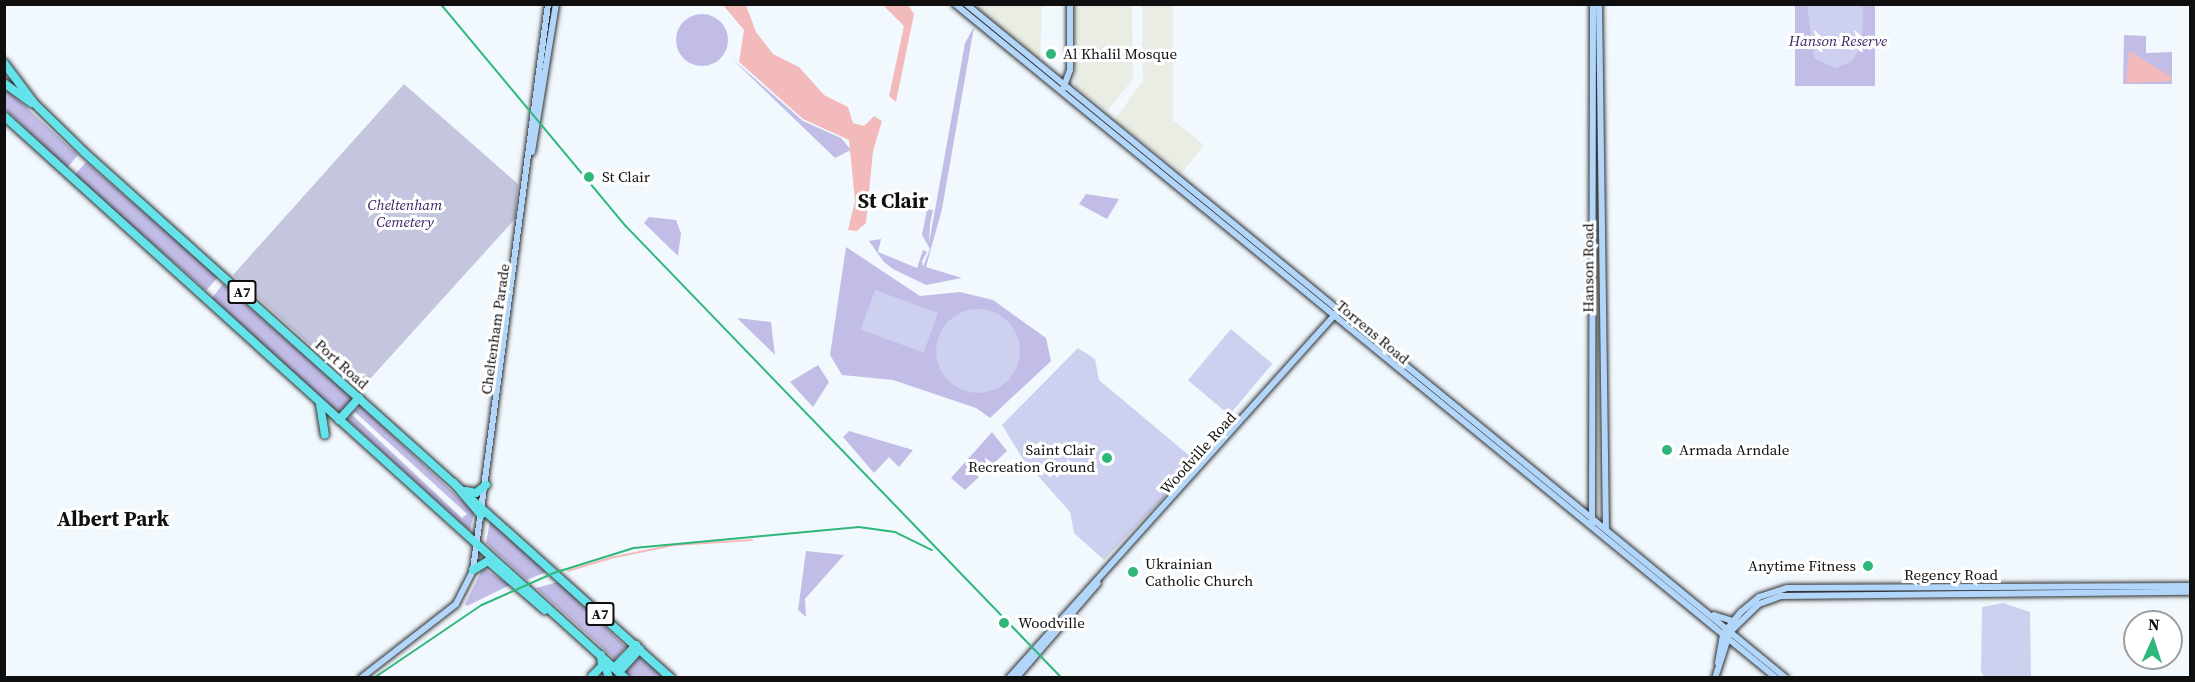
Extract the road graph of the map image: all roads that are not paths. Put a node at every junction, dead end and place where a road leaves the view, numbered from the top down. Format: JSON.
{"nodes":[{"id":1,"x":548,"y":4,"type":"edge"},
{"id":2,"x":556,"y":4,"type":"edge"},
{"id":3,"x":955,"y":4,"type":"edge"},
{"id":4,"x":966,"y":4,"type":"edge"},
{"id":5,"x":1070,"y":4,"type":"edge"},
{"id":6,"x":1593,"y":4,"type":"edge"},
{"id":7,"x":1599,"y":4,"type":"edge"},
{"id":8,"x":1596,"y":22,"type":"junction"},
{"id":9,"x":4,"y":63,"type":"edge"},
{"id":10,"x":1037,"y":67,"type":"junction"},
{"id":11,"x":4,"y":82,"type":"edge"},
{"id":12,"x":1063,"y":89,"type":"junction"},
{"id":13,"x":34,"y":104,"type":"junction"},
{"id":14,"x":4,"y":117,"type":"edge"},
{"id":15,"x":1133,"y":146,"type":"junction"},
{"id":16,"x":531,"y":153,"type":"junction"},
{"id":17,"x":1326,"y":308,"type":"junction"},
{"id":18,"x":1339,"y":314,"type":"junction"},
{"id":19,"x":1327,"y":324,"type":"junction"},
{"id":20,"x":1317,"y":339,"type":"junction"},
{"id":21,"x":359,"y":398,"type":"junction"},
{"id":22,"x":320,"y":403,"type":"junction"},
{"id":23,"x":339,"y":420,"type":"junction"},
{"id":24,"x":325,"y":435,"type":"dead end"},
{"id":25,"x":1601,"y":441,"type":"junction"},
{"id":26,"x":1594,"y":450,"type":"junction"},
{"id":27,"x":1601,"y":472,"type":"junction"},
{"id":28,"x":452,"y":479,"type":"junction"},
{"id":29,"x":486,"y":485,"type":"junction"},
{"id":30,"x":462,"y":488,"type":"junction"},
{"id":31,"x":1594,"y":503,"type":"junction"},
{"id":32,"x":1579,"y":509,"type":"junction"},
{"id":33,"x":482,"y":512,"type":"junction"},
{"id":34,"x":1594,"y":525,"type":"junction"},
{"id":35,"x":1610,"y":534,"type":"junction"},
{"id":36,"x":478,"y":542,"type":"junction"},
{"id":37,"x":473,"y":570,"type":"junction"},
{"id":38,"x":1098,"y":583,"type":"junction"},
{"id":39,"x":2190,"y":586,"type":"edge"},
{"id":40,"x":2190,"y":591,"type":"edge"},
{"id":41,"x":1708,"y":613,"type":"junction"},
{"id":42,"x":566,"y":621,"type":"junction"},
{"id":43,"x":1732,"y":621,"type":"junction"},
{"id":44,"x":1741,"y":621,"type":"junction"},
{"id":45,"x":1713,"y":627,"type":"junction"},
{"id":46,"x":1727,"y":633,"type":"junction"},
{"id":47,"x":1742,"y":641,"type":"junction"},
{"id":48,"x":638,"y":647,"type":"junction"},
{"id":49,"x":1718,"y":647,"type":"junction"},
{"id":50,"x":601,"y":654,"type":"junction"},
{"id":51,"x":1718,"y":663,"type":"junction"},
{"id":52,"x":619,"y":674,"type":"edge"},
{"id":53,"x":592,"y":676,"type":"edge"},
{"id":54,"x":361,"y":678,"type":"edge"},
{"id":55,"x":603,"y":678,"type":"edge"},
{"id":56,"x":610,"y":678,"type":"edge"},
{"id":57,"x":671,"y":678,"type":"edge"},
{"id":58,"x":1009,"y":678,"type":"edge"},
{"id":59,"x":1016,"y":678,"type":"edge"},
{"id":60,"x":1715,"y":678,"type":"edge"},
{"id":61,"x":1776,"y":678,"type":"edge"},
{"id":62,"x":1786,"y":678,"type":"edge"}],
"edges":[{"from":1,"to":16,"type":"main road","name":"Cheltenham Parade"},
{"from":2,"to":16,"type":"main road","name":"Cheltenham Parade"},
{"from":3,"to":10,"type":"main road","name":"Torrens Road"},
{"from":4,"to":10,"type":"main road","name":"Torrens Road"},
{"from":5,"to":12,"type":"main road"},
{"from":6,"to":8,"type":"main road","name":"Hanson Road"},
{"from":7,"to":8,"type":"main road","name":"Hanson Road"},
{"from":8,"to":25,"type":"main road","name":"Hanson Road"},
{"from":8,"to":26,"type":"main road","name":"Hanson Road"},
{"from":9,"to":13,"type":"highway","name":"Port Road","number":"A7"},
{"from":10,"to":12,"type":"main road","name":"Torrens Road"},
{"from":11,"to":13,"type":"highway"},
{"from":12,"to":15,"type":"main road","name":"Torrens Road"},
{"from":13,"to":21,"type":"highway","name":"Port Road","number":"A7"},
{"from":14,"to":22,"type":"highway","number":"A7"},
{"from":15,"to":17,"type":"main road","name":"Torrens Road"},
{"from":15,"to":18,"type":"main road","name":"Torrens Road"},
{"from":16,"to":29,"type":"main road","name":"Cheltenham Parade"},
{"from":17,"to":18,"type":"main road","name":"Torrens Road"},
{"from":17,"to":19,"type":"main road"},
{"from":18,"to":19,"type":"main road","name":"Woodville Road"},
{"from":18,"to":20,"type":"main road","name":"Woodville Road"},
{"from":18,"to":32,"type":"main road","name":"Torrens Road"},
{"from":18,"to":34,"type":"main road","name":"Torrens Road"},
{"from":19,"to":20,"type":"main road","name":"Woodville Road"},
{"from":20,"to":38,"type":"main road","name":"Woodville Road"},
{"from":21,"to":23,"type":"highway"},
{"from":21,"to":28,"type":"highway","name":"Port Road","number":"A7"},
{"from":22,"to":23,"type":"highway","number":"A7"},
{"from":22,"to":24,"type":"highway"},
{"from":23,"to":36,"type":"highway","number":"A7"},
{"from":25,"to":26,"type":"main road"},
{"from":25,"to":27,"type":"main road","name":"Hanson Road"},
{"from":26,"to":31,"type":"main road","name":"Hanson Road"},
{"from":27,"to":34,"type":"main road","name":"Hanson Road"},
{"from":27,"to":35,"type":"main road"},
{"from":28,"to":30,"type":"highway","name":"Port Road","number":"A7"},
{"from":28,"to":33,"type":"highway"},
{"from":29,"to":30,"type":"highway"},
{"from":29,"to":33,"type":"main road","name":"Cheltenham Parade"},
{"from":30,"to":33,"type":"highway","name":"Port Road","number":"A7"},
{"from":31,"to":32,"type":"main road"},
{"from":31,"to":34,"type":"main road","name":"Hanson Road"},
{"from":32,"to":34,"type":"main road","name":"Torrens Road"},
{"from":33,"to":36,"type":"main road","name":"Cheltenham Parade"},
{"from":33,"to":48,"type":"highway","name":"Port Road","number":"A7"},
{"from":34,"to":35,"type":"main road","name":"Torrens Road"},
{"from":34,"to":45,"type":"main road","name":"Torrens Road"},
{"from":35,"to":41,"type":"main road","name":"Torrens Road"},
{"from":36,"to":37,"type":"main road","name":"Cheltenham Parade"},
{"from":36,"to":42,"type":"highway","number":"A7"},
{"from":37,"to":42,"type":"highway"},
{"from":37,"to":54,"type":"main road","name":"Cheltenham Parade"},
{"from":38,"to":58,"type":"main road","name":"Woodville Road"},
{"from":38,"to":59,"type":"main road","name":"Woodville Road"},
{"from":39,"to":43,"type":"main road","name":"Regency Road"},
{"from":40,"to":44,"type":"main road","name":"Regency Road"},
{"from":41,"to":43,"type":"main road"},
{"from":41,"to":46,"type":"main road","name":"Torrens Road"},
{"from":42,"to":50,"type":"highway","number":"A7"},
{"from":43,"to":46,"type":"main road","name":"Regency Road"},
{"from":44,"to":46,"type":"main road","name":"Regency Road"},
{"from":44,"to":47,"type":"main road"},
{"from":45,"to":46,"type":"main road","name":"Torrens Road"},
{"from":45,"to":49,"type":"main road"},
{"from":46,"to":47,"type":"main road","name":"Torrens Road"},
{"from":46,"to":49,"type":"main road"},
{"from":46,"to":51,"type":"main road"},
{"from":46,"to":61,"type":"main road","name":"Torrens Road"},
{"from":47,"to":62,"type":"main road","name":"Torrens Road"},
{"from":48,"to":52,"type":"highway"},
{"from":48,"to":57,"type":"highway","name":"Port Road","number":"A7"},
{"from":49,"to":51,"type":"main road"},
{"from":50,"to":52,"type":"highway","number":"A7"},
{"from":50,"to":53,"type":"highway"},
{"from":50,"to":56,"type":"highway"},
{"from":51,"to":60,"type":"main road"},
{"from":52,"to":56,"type":"main road"},
{"from":53,"to":55,"type":"main road"}]}
